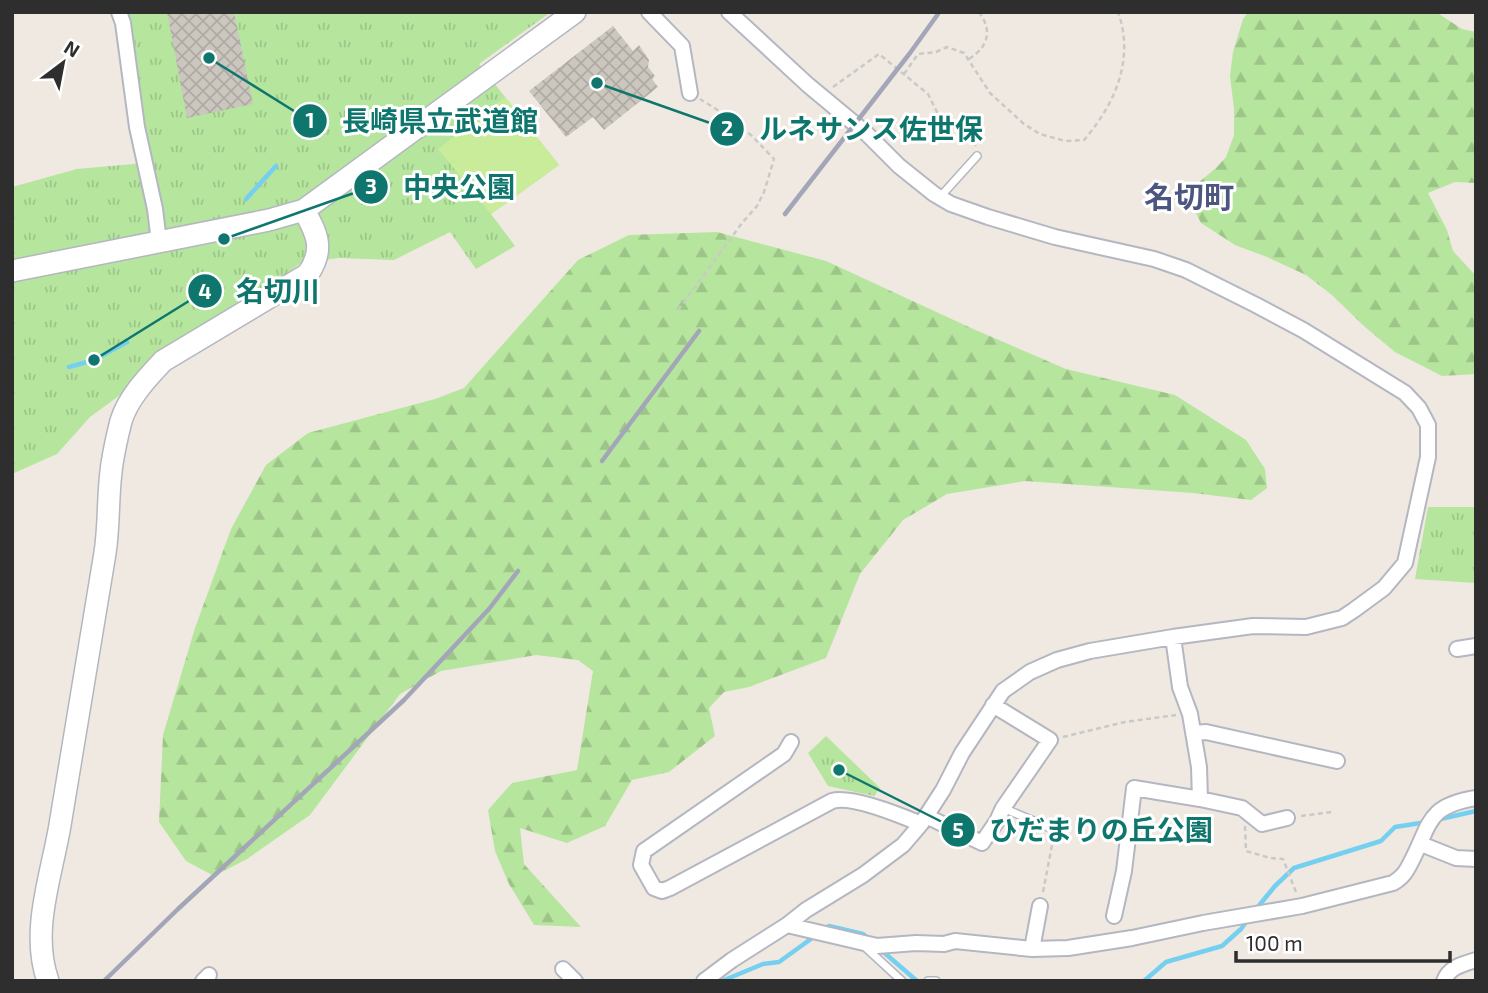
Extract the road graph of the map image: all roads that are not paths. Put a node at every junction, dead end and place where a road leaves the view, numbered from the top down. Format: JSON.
{"nodes":[{"id":1,"x":120,"y":12,"type":"edge"},
{"id":2,"x":575,"y":12,"type":"edge"},
{"id":3,"x":649,"y":12,"type":"edge"},
{"id":4,"x":729,"y":12,"type":"edge"},
{"id":5,"x":691,"y":93,"type":"road end"},
{"id":6,"x":977,"y":156,"type":"road end"},
{"id":7,"x":939,"y":197,"type":"junction"},
{"id":8,"x":303,"y":210,"type":"junction"},
{"id":9,"x":159,"y":242,"type":"junction"},
{"id":10,"x":12,"y":271,"type":"edge"},
{"id":11,"x":1173,"y":637,"type":"junction"},
{"id":12,"x":1476,"y":646,"type":"edge"},
{"id":13,"x":1457,"y":649,"type":"dead end"},
{"id":14,"x":993,"y":705,"type":"junction"},
{"id":15,"x":1194,"y":733,"type":"junction"},
{"id":16,"x":791,"y":741,"type":"dead end"},
{"id":17,"x":1337,"y":761,"type":"dead end"},
{"id":18,"x":1476,"y":797,"type":"edge"},
{"id":19,"x":1200,"y":799,"type":"junction"},
{"id":20,"x":1003,"y":808,"type":"junction"},
{"id":21,"x":1287,"y":818,"type":"road end"},
{"id":22,"x":923,"y":820,"type":"junction"},
{"id":23,"x":1055,"y":830,"type":"road end"},
{"id":24,"x":1421,"y":844,"type":"junction"},
{"id":25,"x":1476,"y":859,"type":"edge"},
{"id":26,"x":1041,"y":902,"type":"road end"},
{"id":27,"x":1114,"y":920,"type":"dead end"},
{"id":28,"x":787,"y":925,"type":"junction"},
{"id":29,"x":858,"y":942,"type":"junction"},
{"id":30,"x":1032,"y":949,"type":"junction"},
{"id":31,"x":1476,"y":960,"type":"edge"},
{"id":32,"x":563,"y":969,"type":"dead end"},
{"id":33,"x":48,"y":981,"type":"edge"},
{"id":34,"x":575,"y":981,"type":"edge"},
{"id":35,"x":705,"y":981,"type":"edge"},
{"id":36,"x":902,"y":981,"type":"edge"},
{"id":37,"x":928,"y":981,"type":"edge"},
{"id":38,"x":936,"y":981,"type":"edge"},
{"id":39,"x":1444,"y":981,"type":"edge"}],
"edges":[{"from":1,"to":9,"type":"street"},
{"from":2,"to":8,"type":"street"},
{"from":3,"to":5,"type":"street"},
{"from":4,"to":7,"type":"street"},
{"from":6,"to":7,"type":"lane"},
{"from":7,"to":11,"type":"street"},
{"from":8,"to":9,"type":"street"},
{"from":8,"to":33,"type":"street"},
{"from":9,"to":10,"type":"street"},
{"from":11,"to":14,"type":"street"},
{"from":11,"to":15,"type":"street"},
{"from":12,"to":13,"type":"street"},
{"from":14,"to":20,"type":"street"},
{"from":14,"to":22,"type":"street"},
{"from":15,"to":17,"type":"street"},
{"from":15,"to":19,"type":"street"},
{"from":16,"to":22,"type":"street"},
{"from":18,"to":24,"type":"street"},
{"from":19,"to":21,"type":"street"},
{"from":19,"to":27,"type":"street"},
{"from":20,"to":22,"type":"street"},
{"from":20,"to":23,"type":"lane"},
{"from":22,"to":28,"type":"street"},
{"from":24,"to":25,"type":"street"},
{"from":24,"to":30,"type":"street"},
{"from":26,"to":30,"type":"street"},
{"from":28,"to":29,"type":"street"},
{"from":28,"to":35,"type":"street"},
{"from":29,"to":30,"type":"street"},
{"from":29,"to":36,"type":"lane"},
{"from":31,"to":39,"type":"street"},
{"from":32,"to":34,"type":"street"},
{"from":37,"to":38,"type":"lane"}]}
